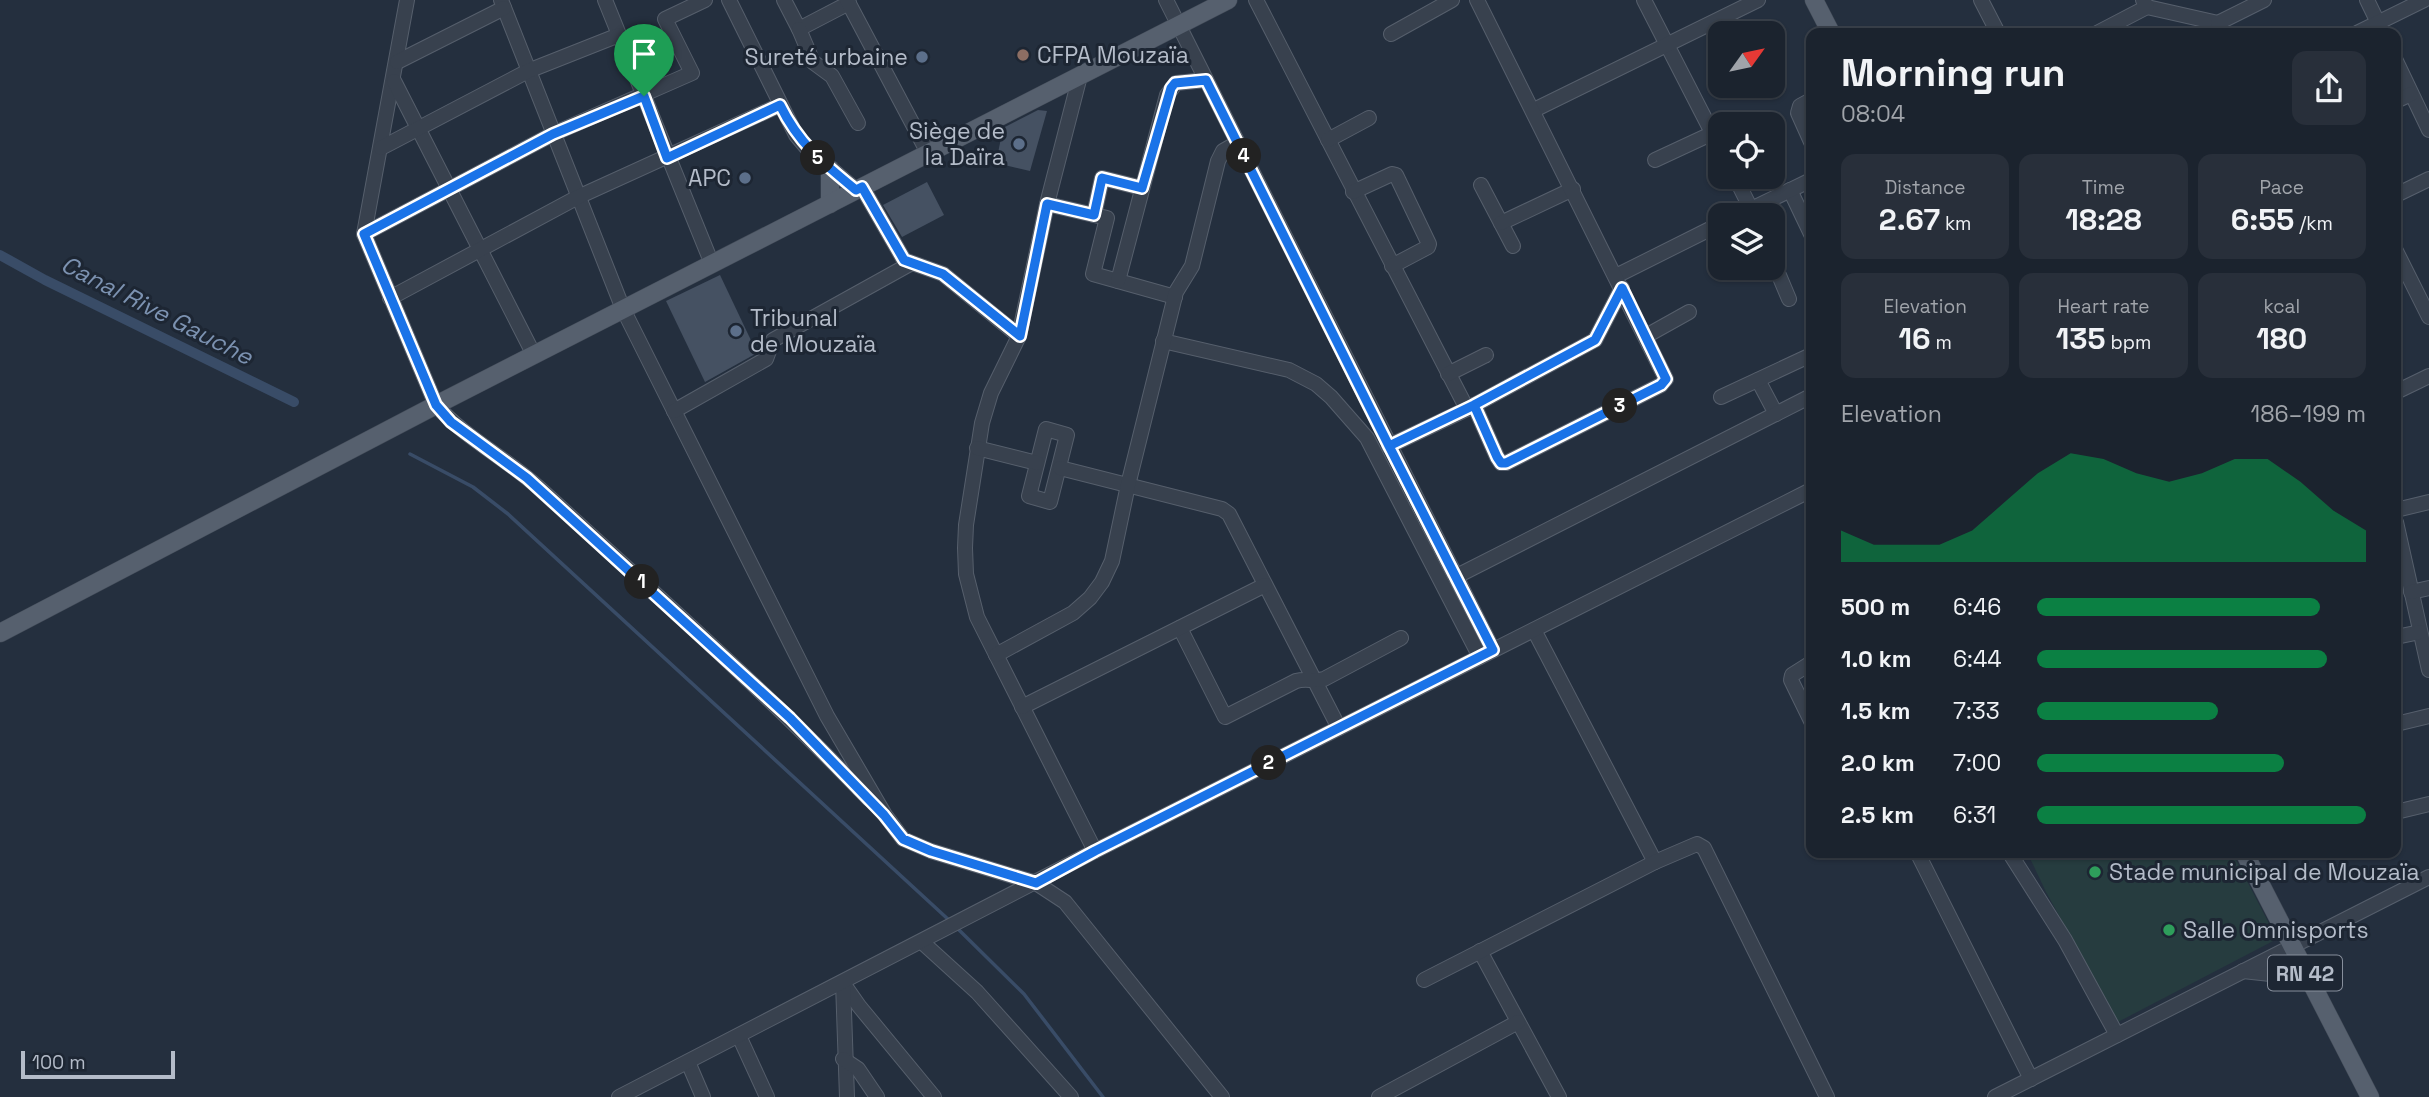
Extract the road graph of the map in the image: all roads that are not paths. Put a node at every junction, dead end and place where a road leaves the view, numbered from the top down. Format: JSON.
{"nodes":[{"id":1,"x":407,"y":0,"type":"edge"},
{"id":2,"x":605,"y":0,"type":"edge"},
{"id":3,"x":705,"y":0,"type":"edge"},
{"id":4,"x":729,"y":0,"type":"edge"},
{"id":5,"x":784,"y":0,"type":"edge"},
{"id":6,"x":1166,"y":0,"type":"edge"},
{"id":7,"x":1228,"y":0,"type":"edge"},
{"id":8,"x":1256,"y":0,"type":"edge"},
{"id":9,"x":1452,"y":0,"type":"edge"},
{"id":10,"x":1477,"y":0,"type":"edge"},
{"id":11,"x":1644,"y":0,"type":"edge"},
{"id":12,"x":1758,"y":0,"type":"edge"},
{"id":13,"x":1814,"y":0,"type":"edge"},
{"id":14,"x":1981,"y":0,"type":"edge"},
{"id":15,"x":2264,"y":0,"type":"edge"},
{"id":16,"x":2367,"y":0,"type":"edge"},
{"id":17,"x":2424,"y":0,"type":"edge"},
{"id":18,"x":848,"y":2,"type":"edge"},
{"id":19,"x":502,"y":4,"type":"edge"},
{"id":20,"x":2145,"y":4,"type":"edge"},
{"id":21,"x":1178,"y":26,"type":"junction"},
{"id":22,"x":1828,"y":28,"type":"edge"},
{"id":23,"x":1995,"y":28,"type":"edge"},
{"id":24,"x":2105,"y":28,"type":"edge"},
{"id":25,"x":2221,"y":28,"type":"edge"},
{"id":26,"x":2380,"y":28,"type":"edge"},
{"id":27,"x":799,"y":29,"type":"junction"},
{"id":28,"x":1391,"y":34,"type":"dead end"},
{"id":29,"x":619,"y":35,"type":"junction"},
{"id":30,"x":1668,"y":46,"type":"junction"},
{"id":31,"x":397,"y":62,"type":"junction"},
{"id":32,"x":528,"y":71,"type":"junction"},
{"id":33,"x":2401,"y":72,"type":"edge"},
{"id":34,"x":1080,"y":76,"type":"junction"},
{"id":35,"x":1206,"y":80,"type":"junction"},
{"id":36,"x":394,"y":81,"type":"junction"},
{"id":37,"x":2411,"y":94,"type":"junction"},
{"id":38,"x":644,"y":96,"type":"junction"},
{"id":39,"x":2401,"y":99,"type":"edge"},
{"id":40,"x":1806,"y":103,"type":"edge"},
{"id":41,"x":780,"y":105,"type":"junction"},
{"id":42,"x":1534,"y":110,"type":"junction"},
{"id":43,"x":1369,"y":118,"type":"dead end"},
{"id":44,"x":858,"y":123,"type":"dead end"},
{"id":45,"x":1708,"y":123,"type":"edge"},
{"id":46,"x":418,"y":128,"type":"junction"},
{"id":47,"x":2429,"y":130,"type":"edge"},
{"id":48,"x":1806,"y":131,"type":"edge"},
{"id":49,"x":553,"y":134,"type":"junction"},
{"id":50,"x":1708,"y":135,"type":"edge"},
{"id":51,"x":1328,"y":141,"type":"junction"},
{"id":52,"x":1237,"y":143,"type":"junction"},
{"id":53,"x":381,"y":148,"type":"junction"},
{"id":54,"x":928,"y":153,"type":"junction"},
{"id":55,"x":667,"y":158,"type":"junction"},
{"id":56,"x":1655,"y":160,"type":"dead end"},
{"id":57,"x":830,"y":169,"type":"junction"},
{"id":58,"x":2429,"y":178,"type":"edge"},
{"id":59,"x":1806,"y":182,"type":"edge"},
{"id":60,"x":1482,"y":185,"type":"dead end"},
{"id":61,"x":1142,"y":188,"type":"junction"},
{"id":62,"x":449,"y":189,"type":"junction"},
{"id":63,"x":859,"y":189,"type":"junction"},
{"id":64,"x":1573,"y":189,"type":"junction"},
{"id":65,"x":1790,"y":190,"type":"junction"},
{"id":66,"x":1353,"y":192,"type":"junction"},
{"id":67,"x":2401,"y":192,"type":"edge"},
{"id":68,"x":578,"y":197,"type":"junction"},
{"id":69,"x":1766,"y":203,"type":"edge"},
{"id":70,"x":830,"y":204,"type":"junction"},
{"id":71,"x":1047,"y":204,"type":"junction"},
{"id":72,"x":1094,"y":215,"type":"junction"},
{"id":73,"x":1501,"y":223,"type":"junction"},
{"id":74,"x":1806,"y":224,"type":"edge"},
{"id":75,"x":1708,"y":231,"type":"edge"},
{"id":76,"x":364,"y":234,"type":"junction"},
{"id":77,"x":1513,"y":246,"type":"dead end"},
{"id":78,"x":481,"y":248,"type":"junction"},
{"id":79,"x":2401,"y":261,"type":"edge"},
{"id":80,"x":712,"y":264,"type":"junction"},
{"id":81,"x":910,"y":264,"type":"junction"},
{"id":82,"x":1392,"y":266,"type":"junction"},
{"id":83,"x":1781,"y":280,"type":"edge"},
{"id":84,"x":1118,"y":281,"type":"junction"},
{"id":85,"x":1619,"y":282,"type":"junction"},
{"id":86,"x":1175,"y":296,"type":"junction"},
{"id":87,"x":390,"y":298,"type":"junction"},
{"id":88,"x":1789,"y":299,"type":"dead end"},
{"id":89,"x":623,"y":309,"type":"junction"},
{"id":90,"x":1689,"y":312,"type":"dead end"},
{"id":91,"x":2429,"y":317,"type":"edge"},
{"id":92,"x":1646,"y":335,"type":"junction"},
{"id":93,"x":1020,"y":336,"type":"junction"},
{"id":94,"x":1163,"y":341,"type":"junction"},
{"id":95,"x":534,"y":355,"type":"junction"},
{"id":96,"x":1486,"y":355,"type":"dead end"},
{"id":97,"x":1806,"y":357,"type":"edge"},
{"id":98,"x":1448,"y":374,"type":"junction"},
{"id":99,"x":2429,"y":376,"type":"edge"},
{"id":100,"x":1758,"y":380,"type":"junction"},
{"id":101,"x":2401,"y":390,"type":"edge"},
{"id":102,"x":1721,"y":397,"type":"dead end"},
{"id":103,"x":1806,"y":399,"type":"edge"},
{"id":104,"x":436,"y":405,"type":"junction"},
{"id":105,"x":1470,"y":407,"type":"junction"},
{"id":106,"x":674,"y":411,"type":"junction"},
{"id":107,"x":1776,"y":414,"type":"junction"},
{"id":108,"x":1389,"y":446,"type":"junction"},
{"id":109,"x":977,"y":448,"type":"junction"},
{"id":110,"x":1037,"y":463,"type":"junction"},
{"id":111,"x":1060,"y":468,"type":"junction"},
{"id":112,"x":1128,"y":485,"type":"junction"},
{"id":113,"x":1806,"y":493,"type":"edge"},
{"id":114,"x":2429,"y":502,"type":"edge"},
{"id":115,"x":2401,"y":509,"type":"edge"},
{"id":116,"x":2401,"y":545,"type":"edge"},
{"id":117,"x":1455,"y":577,"type":"junction"},
{"id":118,"x":1265,"y":585,"type":"junction"},
{"id":119,"x":2429,"y":588,"type":"edge"},
{"id":120,"x":2411,"y":592,"type":"junction"},
{"id":121,"x":1180,"y":628,"type":"junction"},
{"id":122,"x":1534,"y":629,"type":"junction"},
{"id":123,"x":2420,"y":632,"type":"junction"},
{"id":124,"x":0,"y":633,"type":"edge"},
{"id":125,"x":2401,"y":636,"type":"edge"},
{"id":126,"x":1401,"y":638,"type":"dead end"},
{"id":127,"x":1486,"y":654,"type":"junction"},
{"id":128,"x":996,"y":655,"type":"junction"},
{"id":129,"x":1806,"y":666,"type":"edge"},
{"id":130,"x":2429,"y":670,"type":"edge"},
{"id":131,"x":1314,"y":682,"type":"junction"},
{"id":132,"x":1022,"y":707,"type":"junction"},
{"id":133,"x":1806,"y":711,"type":"edge"},
{"id":134,"x":2429,"y":716,"type":"edge"},
{"id":135,"x":2401,"y":723,"type":"edge"},
{"id":136,"x":1339,"y":728,"type":"junction"},
{"id":137,"x":2429,"y":804,"type":"edge"},
{"id":138,"x":2401,"y":811,"type":"edge"},
{"id":139,"x":884,"y":815,"type":"junction"},
{"id":140,"x":1095,"y":851,"type":"junction"},
{"id":141,"x":1920,"y":858,"type":"edge"},
{"id":142,"x":2013,"y":858,"type":"edge"},
{"id":143,"x":2247,"y":858,"type":"edge"},
{"id":144,"x":1655,"y":862,"type":"junction"},
{"id":145,"x":2429,"y":877,"type":"edge"},
{"id":146,"x":1036,"y":883,"type":"junction"},
{"id":147,"x":922,"y":942,"type":"junction"},
{"id":148,"x":2291,"y":946,"type":"junction"},
{"id":149,"x":1480,"y":951,"type":"junction"},
{"id":150,"x":2242,"y":971,"type":"junction"},
{"id":151,"x":2308,"y":978,"type":"junction"},
{"id":152,"x":1424,"y":980,"type":"dead end"},
{"id":153,"x":844,"y":983,"type":"junction"},
{"id":154,"x":1518,"y":1023,"type":"junction"},
{"id":155,"x":2117,"y":1035,"type":"junction"},
{"id":156,"x":739,"y":1036,"type":"junction"},
{"id":157,"x":844,"y":1059,"type":"junction"},
{"id":158,"x":688,"y":1062,"type":"junction"},
{"id":159,"x":2031,"y":1079,"type":"junction"},
{"id":160,"x":620,"y":1097,"type":"edge"},
{"id":161,"x":703,"y":1097,"type":"edge"},
{"id":162,"x":768,"y":1097,"type":"edge"},
{"id":163,"x":847,"y":1097,"type":"edge"},
{"id":164,"x":877,"y":1097,"type":"edge"},
{"id":165,"x":934,"y":1097,"type":"edge"},
{"id":166,"x":1071,"y":1097,"type":"edge"},
{"id":167,"x":1222,"y":1097,"type":"edge"},
{"id":168,"x":1379,"y":1097,"type":"edge"},
{"id":169,"x":1559,"y":1097,"type":"edge"},
{"id":170,"x":1827,"y":1097,"type":"edge"},
{"id":171,"x":1995,"y":1097,"type":"edge"},
{"id":172,"x":2370,"y":1097,"type":"edge"}],
"edges":[{"from":1,"to":31,"type":"street"},
{"from":2,"to":29,"type":"street"},
{"from":3,"to":38,"type":"street"},
{"from":4,"to":41,"type":"street"},
{"from":5,"to":27,"type":"street"},
{"from":6,"to":21,"type":"street"},
{"from":7,"to":21,"type":"main road"},
{"from":8,"to":51,"type":"street"},
{"from":9,"to":28,"type":"street"},
{"from":10,"to":42,"type":"street"},
{"from":11,"to":30,"type":"street"},
{"from":12,"to":30,"type":"street"},
{"from":13,"to":22,"type":"main road"},
{"from":14,"to":23,"type":"street"},
{"from":15,"to":25,"type":"street"},
{"from":16,"to":26,"type":"street"},
{"from":17,"to":26,"type":"street"},
{"from":18,"to":27,"type":"street"},
{"from":18,"to":54,"type":"street"},
{"from":19,"to":31,"type":"street"},
{"from":19,"to":32,"type":"street"},
{"from":20,"to":24,"type":"street"},
{"from":20,"to":25,"type":"street"},
{"from":21,"to":34,"type":"main road"},
{"from":21,"to":35,"type":"street"},
{"from":27,"to":44,"type":"street"},
{"from":29,"to":32,"type":"street"},
{"from":29,"to":38,"type":"street"},
{"from":30,"to":42,"type":"street"},
{"from":30,"to":45,"type":"street"},
{"from":31,"to":36,"type":"street"},
{"from":32,"to":46,"type":"street"},
{"from":32,"to":49,"type":"street"},
{"from":33,"to":37,"type":"street"},
{"from":34,"to":54,"type":"main road"},
{"from":34,"to":71,"type":"street"},
{"from":35,"to":52,"type":"street"},
{"from":35,"to":61,"type":"street"},
{"from":36,"to":46,"type":"street"},
{"from":36,"to":53,"type":"street"},
{"from":37,"to":39,"type":"street"},
{"from":37,"to":47,"type":"street"},
{"from":38,"to":49,"type":"street"},
{"from":38,"to":55,"type":"street"},
{"from":40,"to":48,"type":"street"},
{"from":41,"to":55,"type":"street"},
{"from":41,"to":57,"type":"street"},
{"from":42,"to":64,"type":"street"},
{"from":43,"to":51,"type":"street"},
{"from":46,"to":53,"type":"street"},
{"from":46,"to":62,"type":"street"},
{"from":49,"to":62,"type":"street"},
{"from":49,"to":68,"type":"street"},
{"from":50,"to":56,"type":"street"},
{"from":51,"to":66,"type":"street"},
{"from":52,"to":86,"type":"street"},
{"from":52,"to":108,"type":"street"},
{"from":53,"to":76,"type":"street"},
{"from":54,"to":63,"type":"main road"},
{"from":55,"to":68,"type":"street"},
{"from":55,"to":80,"type":"street"},
{"from":57,"to":63,"type":"street"},
{"from":57,"to":70,"type":"main road"},
{"from":58,"to":67,"type":"street"},
{"from":59,"to":65,"type":"street"},
{"from":60,"to":73,"type":"street"},
{"from":61,"to":72,"type":"street"},
{"from":61,"to":84,"type":"street"},
{"from":62,"to":76,"type":"street"},
{"from":62,"to":78,"type":"street"},
{"from":63,"to":70,"type":"main road"},
{"from":63,"to":81,"type":"street"},
{"from":64,"to":73,"type":"street"},
{"from":64,"to":85,"type":"street"},
{"from":65,"to":69,"type":"street"},
{"from":65,"to":74,"type":"street"},
{"from":66,"to":82,"type":"street"},
{"from":66,"to":82,"type":"street"},
{"from":68,"to":78,"type":"street"},
{"from":68,"to":89,"type":"street"},
{"from":70,"to":80,"type":"main road"},
{"from":71,"to":72,"type":"street"},
{"from":71,"to":93,"type":"street"},
{"from":72,"to":84,"type":"street"},
{"from":73,"to":77,"type":"street"},
{"from":75,"to":85,"type":"street"},
{"from":76,"to":87,"type":"street"},
{"from":78,"to":87,"type":"street"},
{"from":78,"to":95,"type":"street"},
{"from":79,"to":91,"type":"street"},
{"from":80,"to":89,"type":"main road"},
{"from":81,"to":93,"type":"street"},
{"from":81,"to":106,"type":"street"},
{"from":82,"to":98,"type":"street"},
{"from":83,"to":88,"type":"street"},
{"from":84,"to":86,"type":"street"},
{"from":85,"to":92,"type":"street"},
{"from":85,"to":105,"type":"street"},
{"from":86,"to":94,"type":"street"},
{"from":87,"to":104,"type":"street"},
{"from":89,"to":95,"type":"main road"},
{"from":89,"to":106,"type":"street"},
{"from":90,"to":92,"type":"street"},
{"from":92,"to":105,"type":"street"},
{"from":93,"to":109,"type":"street"},
{"from":94,"to":112,"type":"street"},
{"from":94,"to":127,"type":"street"},
{"from":95,"to":104,"type":"main road"},
{"from":96,"to":98,"type":"street"},
{"from":97,"to":100,"type":"street"},
{"from":98,"to":105,"type":"street"},
{"from":99,"to":101,"type":"street"},
{"from":100,"to":102,"type":"street"},
{"from":100,"to":107,"type":"street"},
{"from":103,"to":107,"type":"street"},
{"from":104,"to":124,"type":"main road"},
{"from":104,"to":139,"type":"street"},
{"from":105,"to":108,"type":"street"},
{"from":106,"to":139,"type":"street"},
{"from":107,"to":117,"type":"street"},
{"from":108,"to":117,"type":"street"},
{"from":109,"to":110,"type":"street"},
{"from":109,"to":128,"type":"street"},
{"from":110,"to":111,"type":"street"},
{"from":110,"to":111,"type":"street"},
{"from":111,"to":112,"type":"street"},
{"from":112,"to":118,"type":"street"},
{"from":112,"to":128,"type":"street"},
{"from":113,"to":122,"type":"street"},
{"from":114,"to":115,"type":"street"},
{"from":116,"to":120,"type":"street"},
{"from":117,"to":127,"type":"street"},
{"from":118,"to":121,"type":"street"},
{"from":118,"to":131,"type":"street"},
{"from":119,"to":120,"type":"street"},
{"from":120,"to":123,"type":"street"},
{"from":121,"to":131,"type":"street"},
{"from":121,"to":132,"type":"street"},
{"from":122,"to":127,"type":"street"},
{"from":122,"to":144,"type":"street"},
{"from":123,"to":125,"type":"street"},
{"from":123,"to":130,"type":"street"},
{"from":126,"to":131,"type":"street"},
{"from":127,"to":136,"type":"street"},
{"from":128,"to":132,"type":"street"},
{"from":129,"to":133,"type":"street"},
{"from":131,"to":136,"type":"street"},
{"from":132,"to":140,"type":"street"},
{"from":134,"to":135,"type":"street"},
{"from":136,"to":140,"type":"street"},
{"from":137,"to":138,"type":"street"},
{"from":139,"to":146,"type":"street"},
{"from":140,"to":146,"type":"street"},
{"from":141,"to":159,"type":"street"},
{"from":142,"to":155,"type":"street"},
{"from":143,"to":148,"type":"main road","number":"RN 42"},
{"from":144,"to":149,"type":"street"},
{"from":144,"to":170,"type":"street"},
{"from":145,"to":148,"type":"street"},
{"from":146,"to":147,"type":"street"},
{"from":146,"to":167,"type":"street"},
{"from":147,"to":153,"type":"street"},
{"from":147,"to":166,"type":"street"},
{"from":148,"to":150,"type":"street"},
{"from":148,"to":151,"type":"main road","number":"RN 42"},
{"from":149,"to":152,"type":"street"},
{"from":149,"to":154,"type":"street"},
{"from":150,"to":151,"type":"street"},
{"from":150,"to":155,"type":"street"},
{"from":151,"to":172,"type":"main road","number":"RN 42"},
{"from":153,"to":156,"type":"street"},
{"from":153,"to":157,"type":"street"},
{"from":153,"to":165,"type":"street"},
{"from":154,"to":168,"type":"street"},
{"from":154,"to":169,"type":"street"},
{"from":155,"to":159,"type":"street"},
{"from":156,"to":158,"type":"street"},
{"from":156,"to":162,"type":"street"},
{"from":157,"to":163,"type":"street"},
{"from":157,"to":164,"type":"street"},
{"from":158,"to":160,"type":"street"},
{"from":158,"to":161,"type":"street"},
{"from":159,"to":171,"type":"street"}]}
